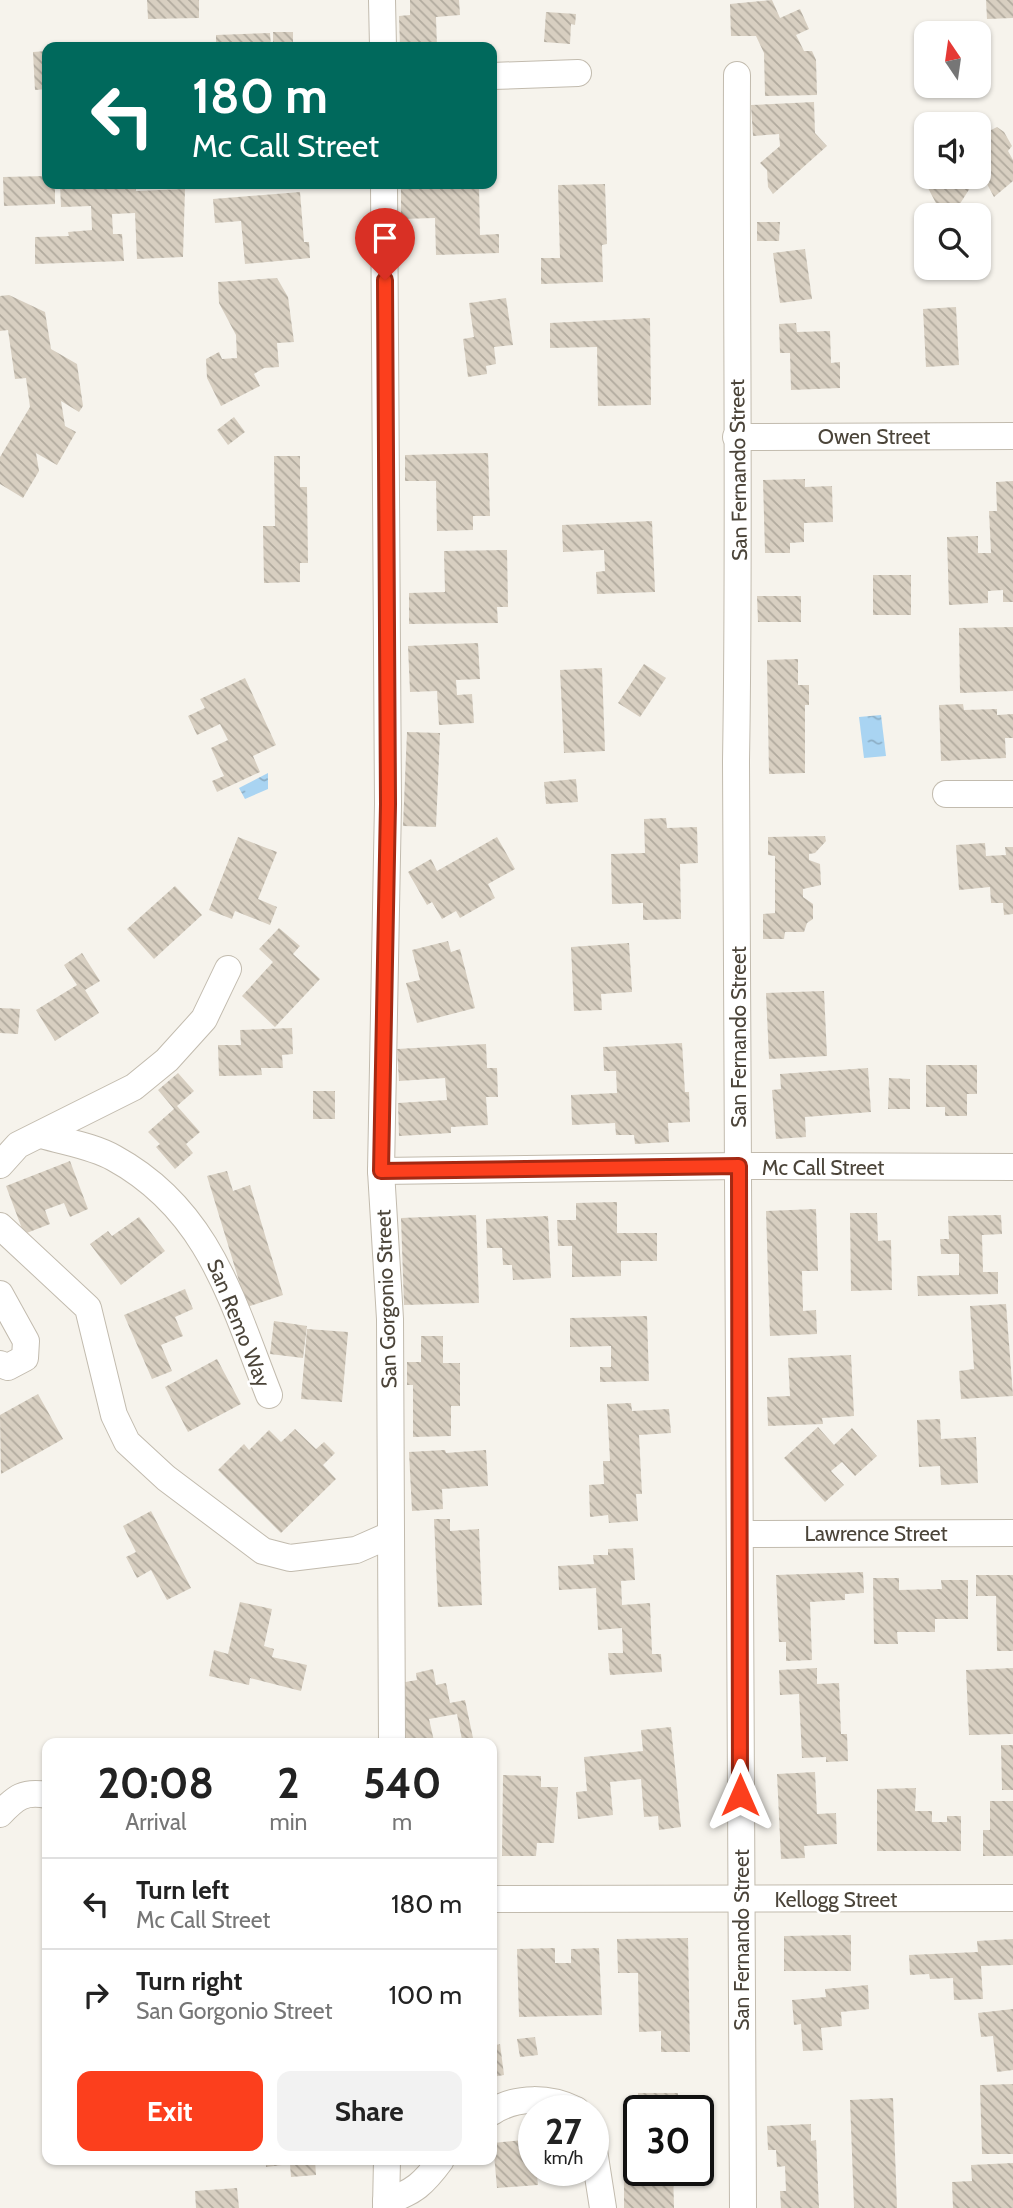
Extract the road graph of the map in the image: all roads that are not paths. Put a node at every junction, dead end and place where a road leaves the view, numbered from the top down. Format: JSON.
{"nodes":[{"id":1,"x":383,"y":0,"type":"edge"},
{"id":2,"x":383,"y":42,"type":"edge"},
{"id":3,"x":578,"y":73,"type":"dead end"},
{"id":4,"x":737,"y":75,"type":"dead end"},
{"id":5,"x":497,"y":76,"type":"edge"},
{"id":6,"x":384,"y":189,"type":"edge"},
{"id":7,"x":1013,"y":436,"type":"edge"},
{"id":8,"x":736,"y":437,"type":"junction"},
{"id":9,"x":946,"y":794,"type":"dead end"},
{"id":10,"x":1013,"y":794,"type":"edge"},
{"id":11,"x":228,"y":969,"type":"dead end"},
{"id":12,"x":42,"y":1135,"type":"junction"},
{"id":13,"x":0,"y":1165,"type":"edge"},
{"id":14,"x":739,"y":1166,"type":"junction"},
{"id":15,"x":1013,"y":1167,"type":"edge"},
{"id":16,"x":381,"y":1171,"type":"junction"},
{"id":17,"x":0,"y":1226,"type":"edge"},
{"id":18,"x":0,"y":1254,"type":"edge"},
{"id":19,"x":60,"y":1280,"type":"junction"},
{"id":20,"x":0,"y":1294,"type":"edge"},
{"id":21,"x":0,"y":1364,"type":"edge"},
{"id":22,"x":269,"y":1395,"type":"dead end"},
{"id":23,"x":1013,"y":1532,"type":"edge"},
{"id":24,"x":740,"y":1534,"type":"junction"},
{"id":25,"x":390,"y":1535,"type":"junction"},
{"id":26,"x":392,"y":1738,"type":"edge"},
{"id":27,"x":42,"y":1795,"type":"edge"},
{"id":28,"x":0,"y":1814,"type":"edge"},
{"id":29,"x":1013,"y":1898,"type":"edge"},
{"id":30,"x":497,"y":1899,"type":"edge"},
{"id":31,"x":740,"y":1899,"type":"junction"},
{"id":32,"x":518,"y":2102,"type":"edge"},
{"id":33,"x":497,"y":2110,"type":"edge"},
{"id":34,"x":387,"y":2165,"type":"edge"},
{"id":35,"x":437,"y":2165,"type":"edge"},
{"id":36,"x":600,"y":2186,"type":"edge"},
{"id":37,"x":386,"y":2204,"type":"edge"},
{"id":38,"x":603,"y":2208,"type":"edge"},
{"id":39,"x":743,"y":2208,"type":"edge"}],
"edges":[{"from":1,"to":2,"type":"street"},
{"from":3,"to":5,"type":"street"},
{"from":4,"to":8,"type":"street","name":"San Fernando Street"},
{"from":6,"to":16,"type":"street","name":"San Gorgonio Street"},
{"from":7,"to":8,"type":"street","name":"Owen Street"},
{"from":8,"to":14,"type":"street","name":"San Fernando Street"},
{"from":9,"to":10,"type":"street"},
{"from":11,"to":12,"type":"street"},
{"from":12,"to":13,"type":"street"},
{"from":12,"to":22,"type":"street","name":"San Remo Way"},
{"from":14,"to":15,"type":"street","name":"Mc Call Street"},
{"from":14,"to":16,"type":"street","name":"Mc Call Street"},
{"from":14,"to":24,"type":"street","name":"San Fernando Street"},
{"from":16,"to":25,"type":"street","name":"San Gorgonio Street"},
{"from":17,"to":19,"type":"street"},
{"from":18,"to":19,"type":"street"},
{"from":19,"to":25,"type":"street"},
{"from":20,"to":21,"type":"street"},
{"from":23,"to":24,"type":"street","name":"Lawrence Street"},
{"from":24,"to":31,"type":"street","name":"San Fernando Street"},
{"from":25,"to":26,"type":"street","name":"San Gorgonio Street"},
{"from":27,"to":28,"type":"street"},
{"from":29,"to":31,"type":"street","name":"Kellogg Street"},
{"from":30,"to":31,"type":"street","name":"Kellogg Street"},
{"from":31,"to":39,"type":"street","name":"San Fernando Street"},
{"from":32,"to":33,"type":"street"},
{"from":34,"to":37,"type":"street"},
{"from":35,"to":37,"type":"street"},
{"from":36,"to":38,"type":"street"}]}
